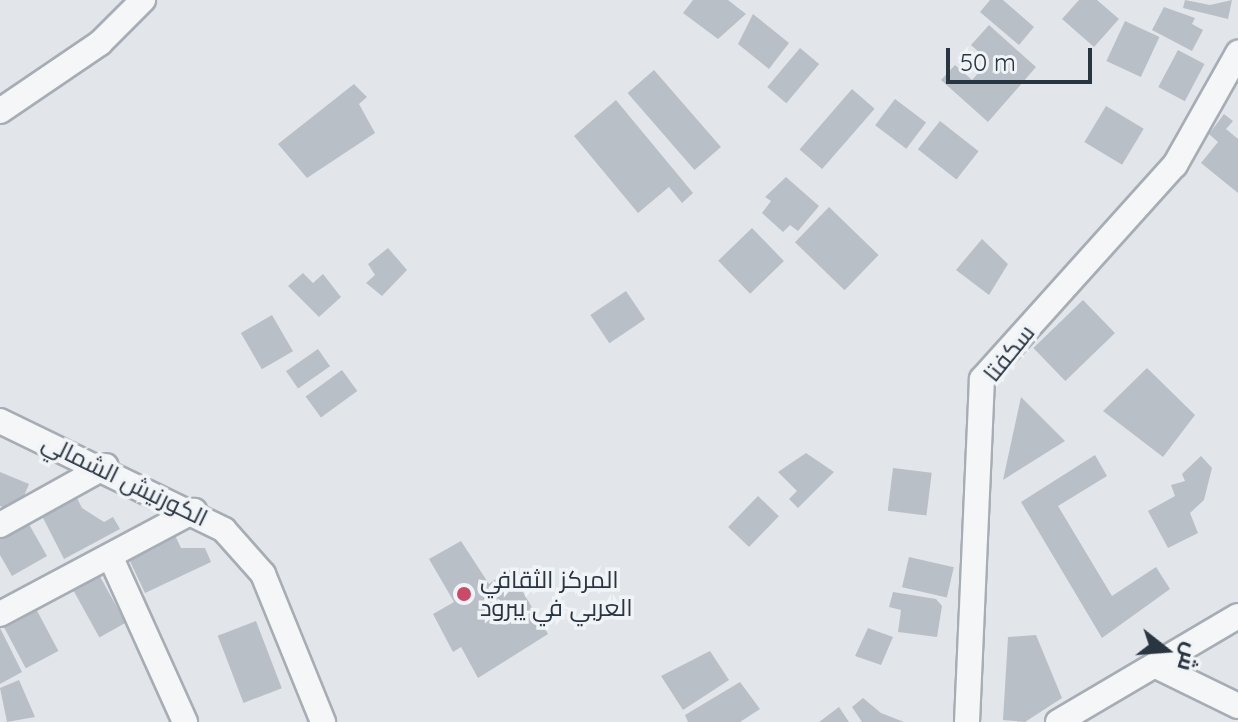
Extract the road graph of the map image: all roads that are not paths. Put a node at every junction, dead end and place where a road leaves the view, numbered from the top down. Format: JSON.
{"nodes":[{"id":1,"x":143,"y":0,"type":"edge"},
{"id":2,"x":1238,"y":53,"type":"edge"},
{"id":3,"x":0,"y":111,"type":"edge"},
{"id":4,"x":0,"y":421,"type":"edge"},
{"id":5,"x":106,"y":466,"type":"junction"},
{"id":6,"x":194,"y":511,"type":"junction"},
{"id":7,"x":0,"y":525,"type":"edge"},
{"id":8,"x":111,"y":558,"type":"junction"},
{"id":9,"x":0,"y":614,"type":"edge"},
{"id":10,"x":1238,"y":616,"type":"edge"},
{"id":11,"x":1156,"y":666,"type":"junction"},
{"id":12,"x":1238,"y":706,"type":"edge"},
{"id":13,"x":185,"y":722,"type":"edge"},
{"id":14,"x":323,"y":722,"type":"edge"},
{"id":15,"x":967,"y":722,"type":"edge"},
{"id":16,"x":1058,"y":722,"type":"edge"}],
"edges":[{"from":1,"to":3,"type":"street"},
{"from":2,"to":15,"type":"street","name":"سكفتا"},
{"from":4,"to":5,"type":"street","name":"الكورنيش الشمالي"},
{"from":5,"to":6,"type":"street","name":"الكورنيش الشمالي"},
{"from":5,"to":7,"type":"street"},
{"from":6,"to":8,"type":"street"},
{"from":6,"to":14,"type":"street","name":"الكورنيش الشمالي"},
{"from":8,"to":9,"type":"street"},
{"from":8,"to":13,"type":"street"},
{"from":10,"to":11,"type":"street"},
{"from":11,"to":12,"type":"street"},
{"from":11,"to":16,"type":"street"}]}
